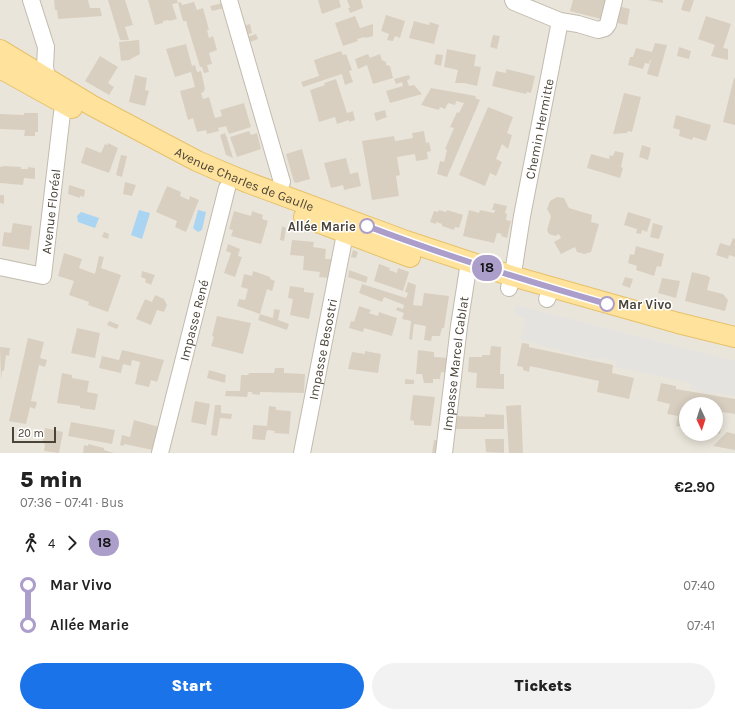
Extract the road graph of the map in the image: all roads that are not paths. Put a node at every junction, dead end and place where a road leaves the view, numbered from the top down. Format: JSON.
{"nodes":[{"id":1,"x":31,"y":0,"type":"edge"},
{"id":2,"x":229,"y":0,"type":"edge"},
{"id":3,"x":513,"y":0,"type":"edge"},
{"id":4,"x":614,"y":0,"type":"edge"},
{"id":5,"x":560,"y":21,"type":"junction"},
{"id":6,"x":0,"y":50,"type":"edge"},
{"id":7,"x":0,"y":68,"type":"edge"},
{"id":8,"x":44,"y":84,"type":"junction"},
{"id":9,"x":70,"y":100,"type":"junction"},
{"id":10,"x":227,"y":188,"type":"junction"},
{"id":11,"x":277,"y":194,"type":"junction"},
{"id":12,"x":346,"y":233,"type":"junction"},
{"id":13,"x":0,"y":267,"type":"edge"},
{"id":14,"x":468,"y":269,"type":"junction"},
{"id":15,"x":510,"y":282,"type":"junction"},
{"id":16,"x":676,"y":329,"type":"junction"},
{"id":17,"x":735,"y":337,"type":"edge"},
{"id":18,"x":735,"y":351,"type":"edge"},
{"id":19,"x":160,"y":453,"type":"edge"},
{"id":20,"x":302,"y":453,"type":"edge"},
{"id":21,"x":444,"y":453,"type":"edge"}],
"edges":[{"from":1,"to":8,"type":"street"},
{"from":2,"to":11,"type":"street"},
{"from":3,"to":5,"type":"street"},
{"from":4,"to":5,"type":"street"},
{"from":5,"to":15,"type":"street","name":"Chemin Hermitte"},
{"from":6,"to":8,"type":"main road","name":"Avenue Charles de Gaulle"},
{"from":7,"to":8,"type":"main road","name":"Avenue Charles de Gaulle"},
{"from":8,"to":9,"type":"main road","name":"Avenue Charles de Gaulle"},
{"from":9,"to":10,"type":"main road","name":"Avenue Charles de Gaulle"},
{"from":9,"to":11,"type":"main road","name":"Avenue Charles de Gaulle"},
{"from":9,"to":13,"type":"street","name":"Avenue Floréal"},
{"from":10,"to":12,"type":"main road","name":"Avenue Charles de Gaulle"},
{"from":10,"to":19,"type":"street","name":"Impasse René"},
{"from":11,"to":12,"type":"main road","name":"Avenue Charles de Gaulle"},
{"from":12,"to":14,"type":"main road","name":"Avenue Charles de Gaulle"},
{"from":12,"to":20,"type":"street","name":"Impasse Besostri"},
{"from":14,"to":15,"type":"main road","name":"Avenue Charles de Gaulle"},
{"from":14,"to":21,"type":"street","name":"Impasse Marcel Cablat"},
{"from":15,"to":16,"type":"main road","name":"Avenue Charles de Gaulle"},
{"from":16,"to":17,"type":"main road","name":"Avenue Charles de Gaulle"},
{"from":16,"to":18,"type":"main road","name":"Avenue Charles de Gaulle"}]}
